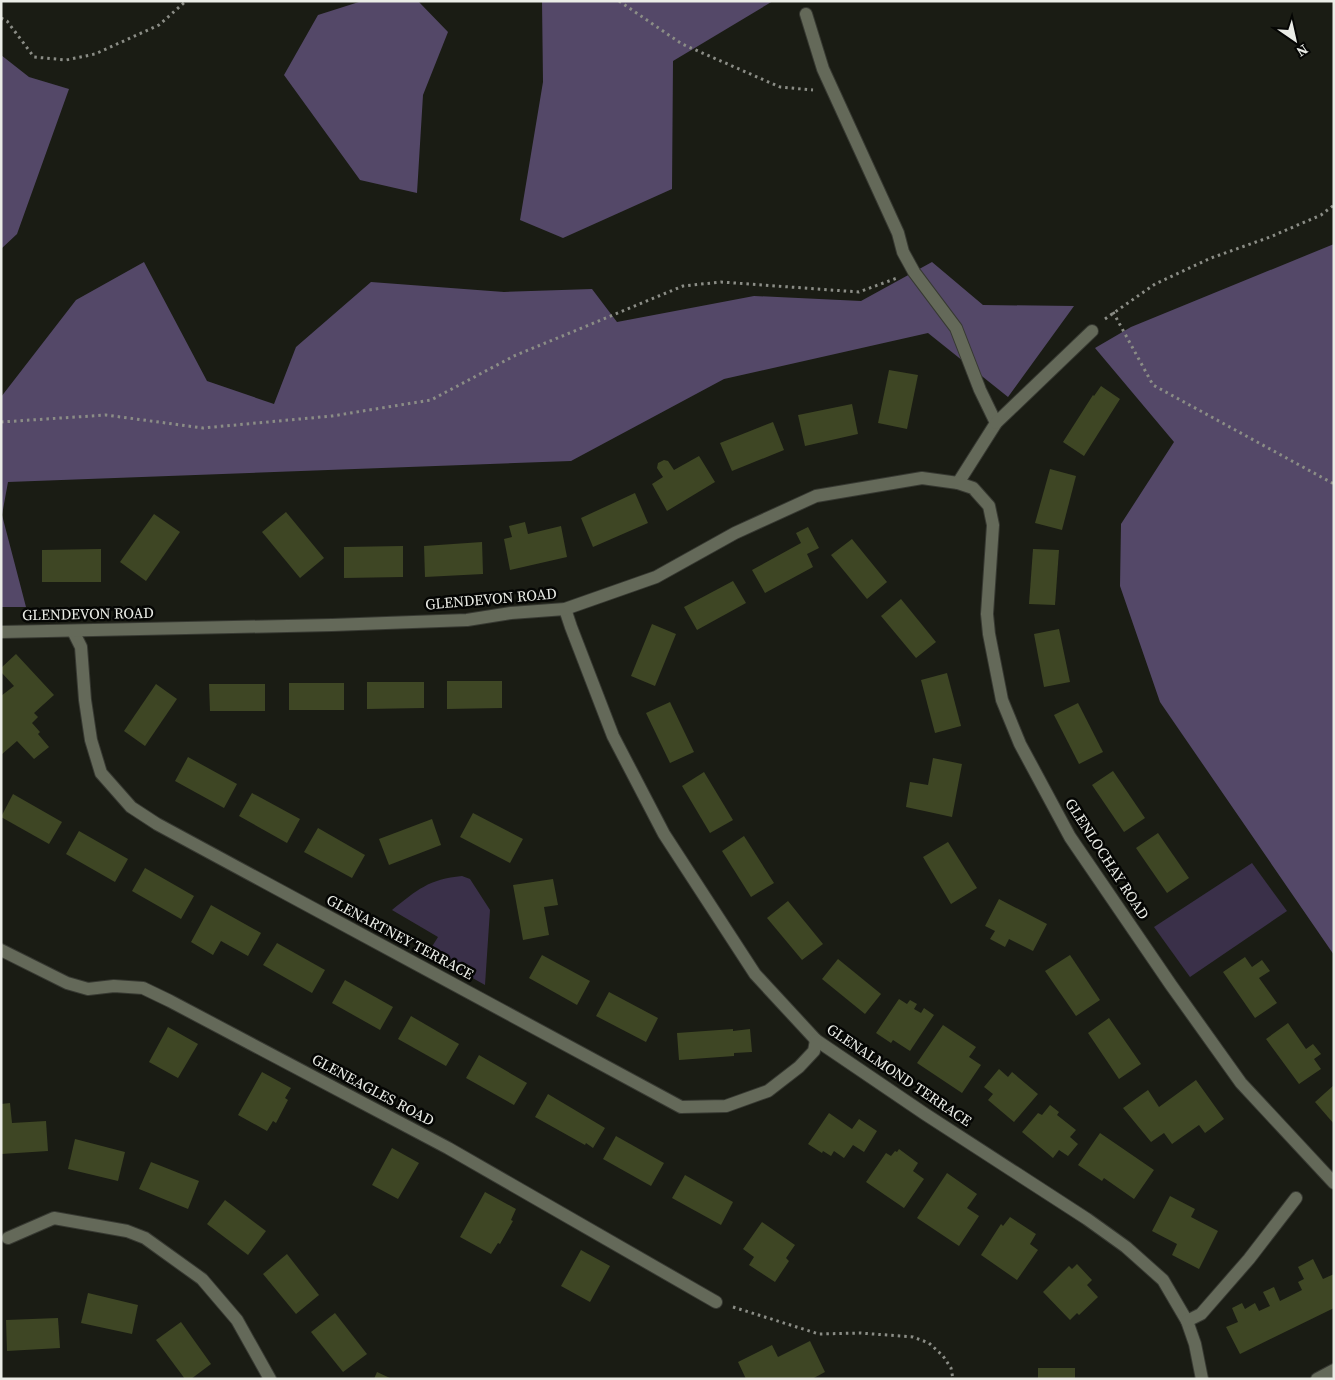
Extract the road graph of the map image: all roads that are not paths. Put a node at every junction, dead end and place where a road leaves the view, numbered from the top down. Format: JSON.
{"nodes":[{"id":1,"x":806,"y":14,"type":"dead end"},
{"id":2,"x":1092,"y":331,"type":"road end"},
{"id":3,"x":996,"y":423,"type":"junction"},
{"id":4,"x":958,"y":482,"type":"junction"},
{"id":5,"x":565,"y":609,"type":"junction"},
{"id":6,"x":72,"y":631,"type":"junction"},
{"id":7,"x":1,"y":632,"type":"edge"},
{"id":8,"x":1,"y":950,"type":"edge"},
{"id":9,"x":816,"y":1040,"type":"junction"},
{"id":10,"x":1334,"y":1183,"type":"edge"},
{"id":11,"x":1296,"y":1198,"type":"dead end"},
{"id":12,"x":8,"y":1238,"type":"dead end"},
{"id":13,"x":716,"y":1302,"type":"road end"},
{"id":14,"x":1187,"y":1321,"type":"junction"},
{"id":15,"x":1334,"y":1370,"type":"edge"},
{"id":16,"x":270,"y":1379,"type":"edge"},
{"id":17,"x":1202,"y":1379,"type":"edge"},
{"id":18,"x":1317,"y":1379,"type":"edge"}],
"edges":[{"from":1,"to":3,"type":"street"},
{"from":2,"to":3,"type":"street"},
{"from":3,"to":4,"type":"street"},
{"from":4,"to":5,"type":"street","name":"GLENDEVON ROAD"},
{"from":4,"to":10,"type":"street","name":"GLENLOCHAY ROAD"},
{"from":5,"to":6,"type":"street","name":"GLENDEVON ROAD"},
{"from":5,"to":9,"type":"street","name":"GLENALMOND TERRACE"},
{"from":6,"to":7,"type":"street","name":"GLENDEVON ROAD"},
{"from":6,"to":9,"type":"street","name":"GLENARTNEY TERRACE"},
{"from":8,"to":13,"type":"street","name":"GLENEAGLES ROAD"},
{"from":9,"to":14,"type":"street","name":"GLENALMOND TERRACE"},
{"from":11,"to":14,"type":"street"},
{"from":12,"to":16,"type":"street"},
{"from":14,"to":17,"type":"street","name":"GLENALMOND TERRACE"},
{"from":15,"to":18,"type":"street"}]}
